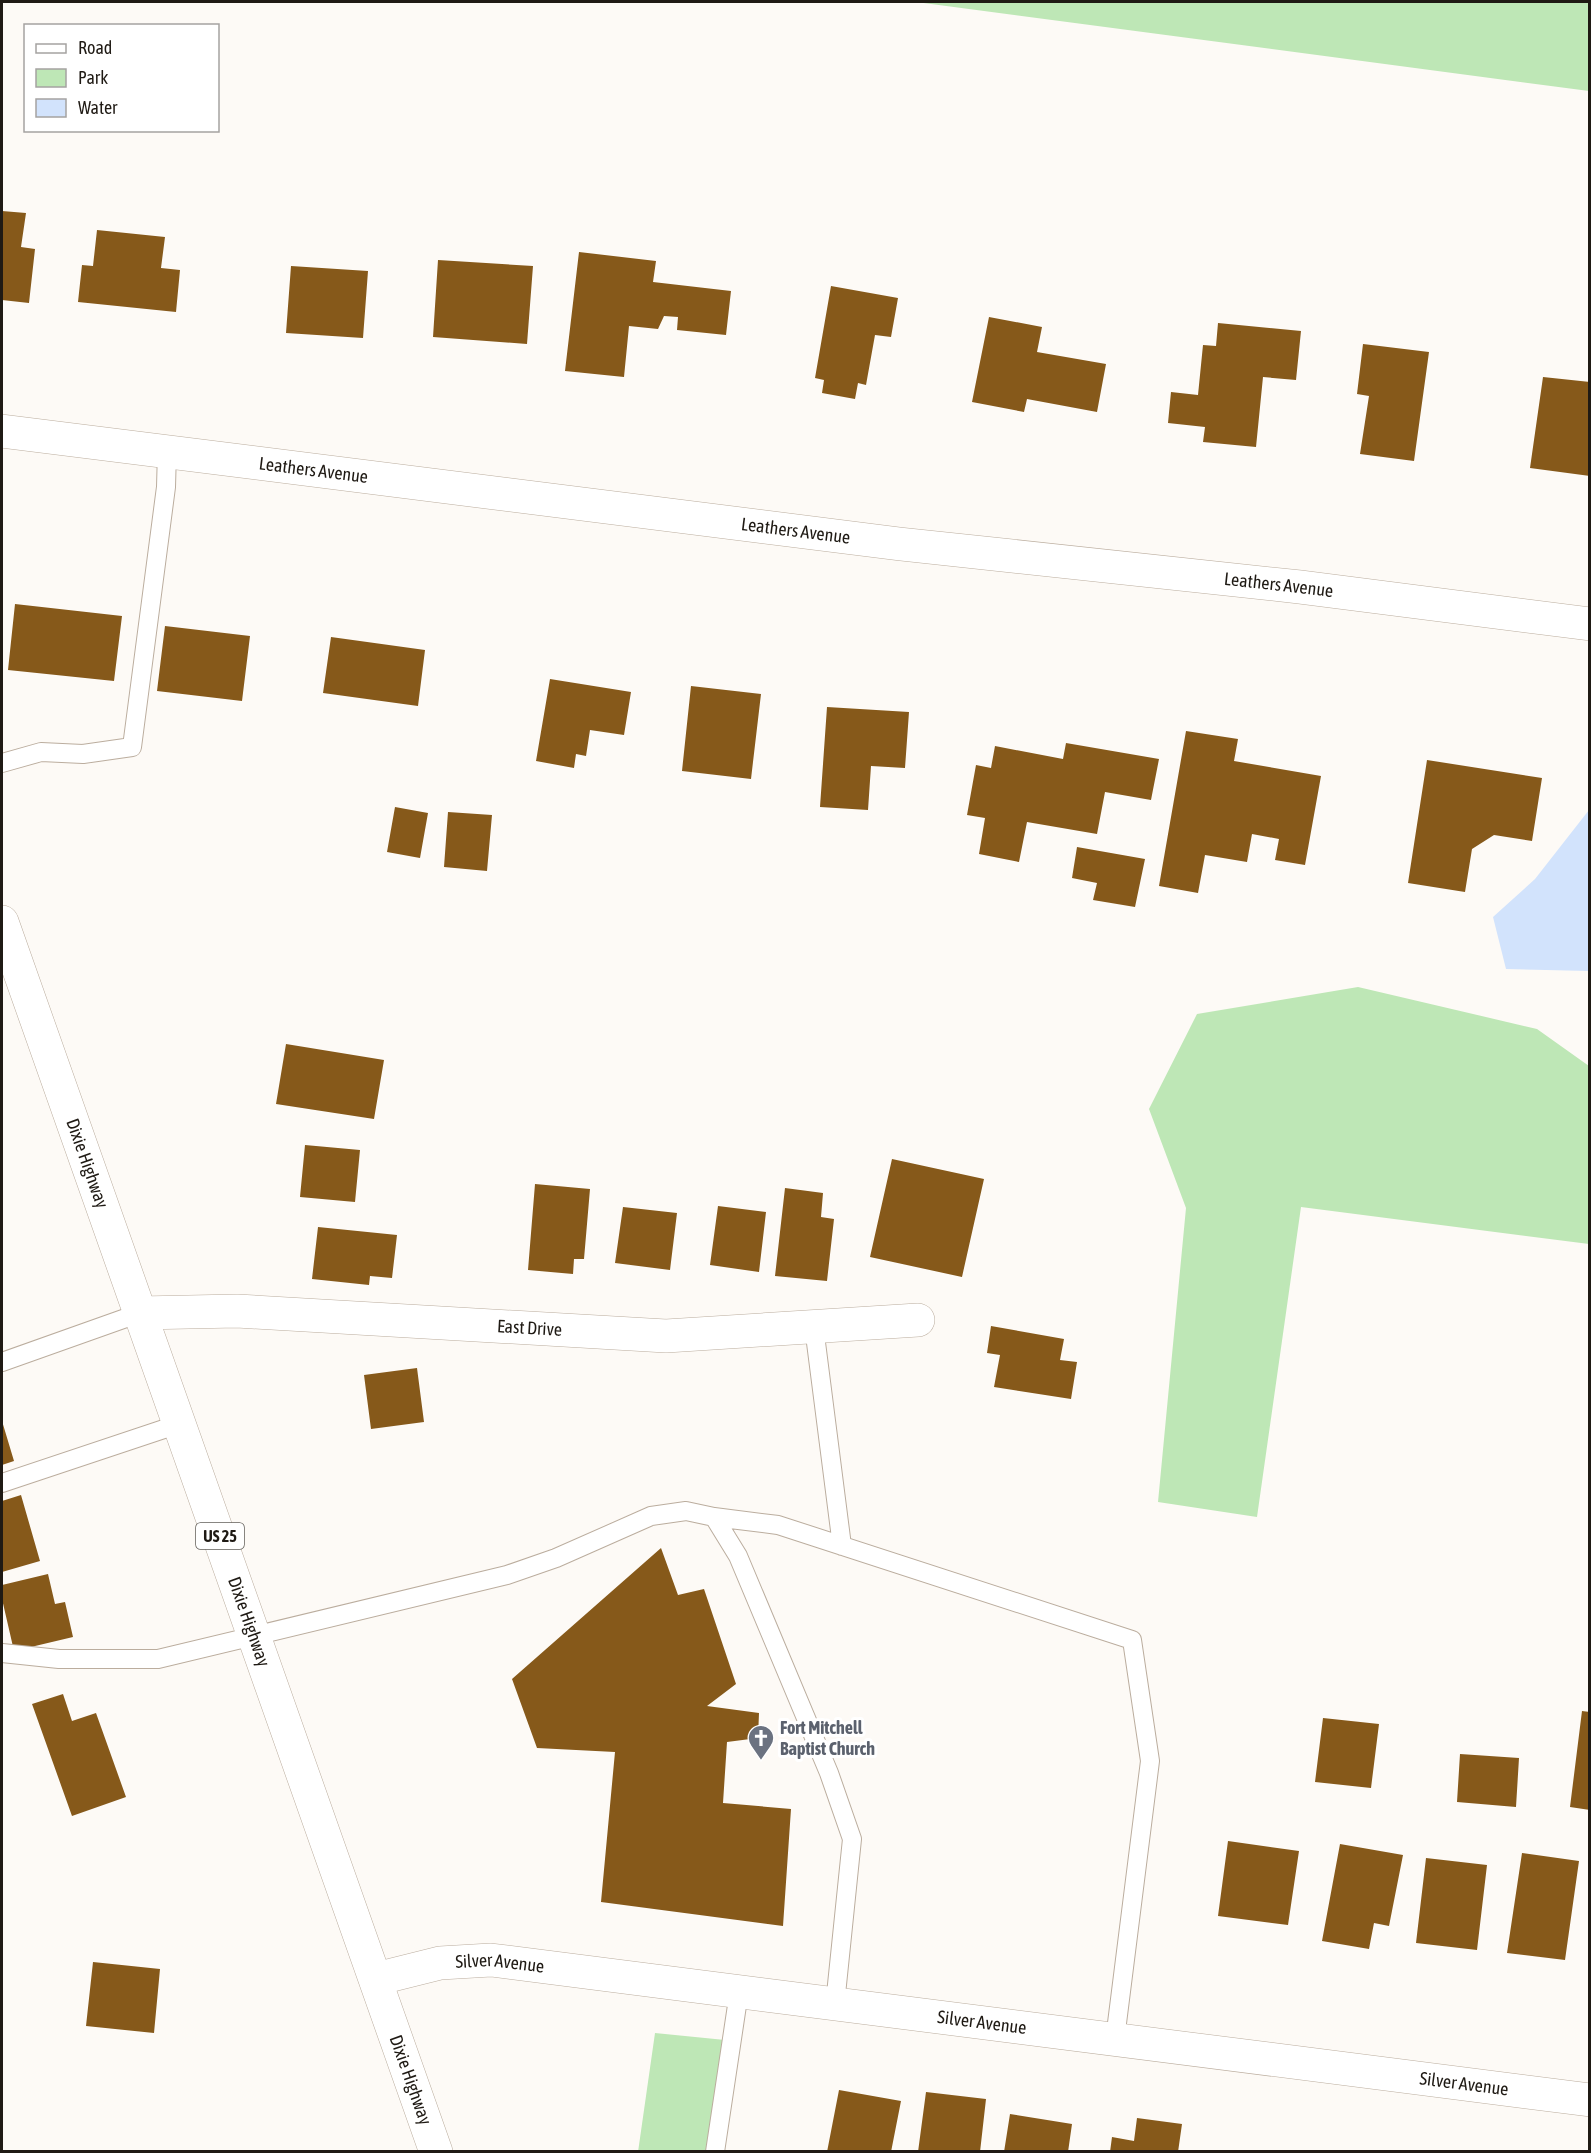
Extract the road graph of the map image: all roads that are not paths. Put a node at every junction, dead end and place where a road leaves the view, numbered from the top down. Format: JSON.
{"nodes":[{"id":1,"x":2,"y":431,"type":"edge"},
{"id":2,"x":167,"y":451,"type":"junction"},
{"id":3,"x":1590,"y":624,"type":"edge"},
{"id":4,"x":2,"y":763,"type":"edge"},
{"id":5,"x":3,"y":932,"type":"edge"},
{"id":6,"x":140,"y":1313,"type":"junction"},
{"id":7,"x":918,"y":1320,"type":"dead end"},
{"id":8,"x":814,"y":1327,"type":"junction"},
{"id":9,"x":2,"y":1362,"type":"edge"},
{"id":10,"x":179,"y":1424,"type":"junction"},
{"id":11,"x":2,"y":1483,"type":"edge"},
{"id":12,"x":714,"y":1517,"type":"junction"},
{"id":13,"x":842,"y":1546,"type":"junction"},
{"id":14,"x":254,"y":1634,"type":"junction"},
{"id":15,"x":2,"y":1653,"type":"edge"},
{"id":16,"x":376,"y":1979,"type":"junction"},
{"id":17,"x":739,"y":1992,"type":"junction"},
{"id":18,"x":835,"y":2004,"type":"junction"},
{"id":19,"x":1115,"y":2039,"type":"junction"},
{"id":20,"x":1590,"y":2100,"type":"edge"},
{"id":21,"x":436,"y":2151,"type":"edge"},
{"id":22,"x":715,"y":2151,"type":"edge"}],
"edges":[{"from":1,"to":2,"type":"street","name":"Leathers Avenue"},
{"from":2,"to":3,"type":"street","name":"Leathers Avenue"},
{"from":2,"to":4,"type":"lane"},
{"from":5,"to":6,"type":"street","name":"Dixie Highway","number":"US 25"},
{"from":6,"to":8,"type":"street","name":"East Drive"},
{"from":6,"to":9,"type":"lane"},
{"from":6,"to":10,"type":"street","name":"Dixie Highway","number":"US 25"},
{"from":7,"to":8,"type":"street","name":"East Drive"},
{"from":8,"to":13,"type":"lane"},
{"from":10,"to":11,"type":"lane"},
{"from":10,"to":14,"type":"street","name":"Dixie Highway","number":"US 25"},
{"from":12,"to":13,"type":"lane"},
{"from":12,"to":14,"type":"lane"},
{"from":12,"to":18,"type":"lane"},
{"from":13,"to":19,"type":"lane"},
{"from":14,"to":15,"type":"lane"},
{"from":14,"to":16,"type":"street","name":"Dixie Highway","number":"US 25"},
{"from":16,"to":17,"type":"street","name":"Silver Avenue"},
{"from":16,"to":21,"type":"street","name":"Dixie Highway","number":"US 25"},
{"from":17,"to":18,"type":"street","name":"Silver Avenue"},
{"from":17,"to":22,"type":"lane"},
{"from":18,"to":19,"type":"street","name":"Silver Avenue"},
{"from":19,"to":20,"type":"street","name":"Silver Avenue"}]}
